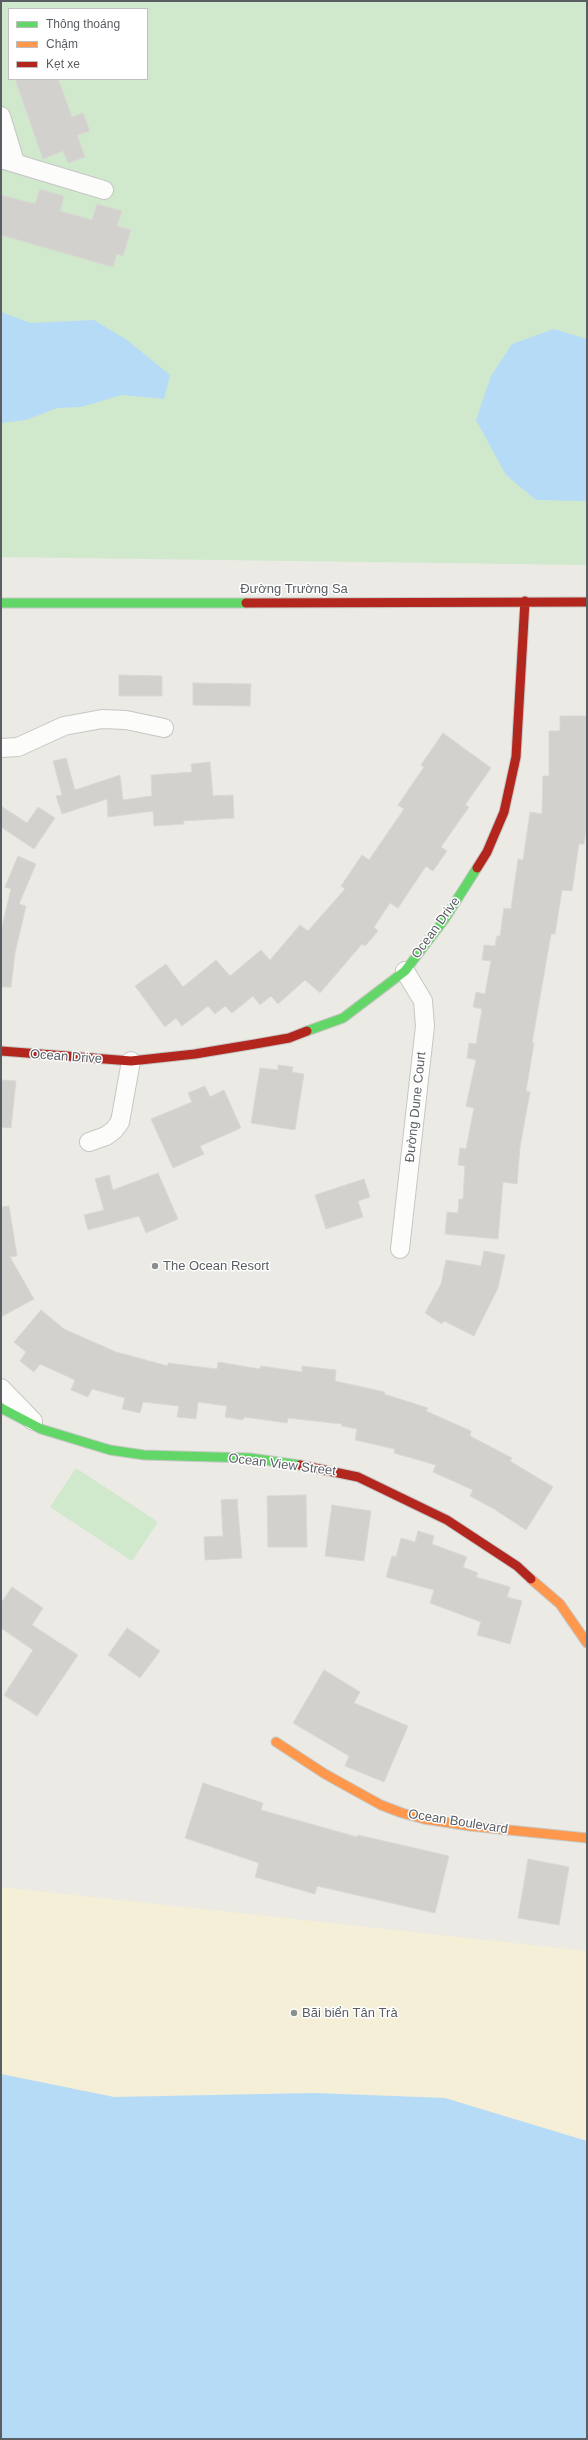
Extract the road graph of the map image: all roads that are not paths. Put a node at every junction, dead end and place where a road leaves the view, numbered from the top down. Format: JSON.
{"nodes":[{"id":1,"x":1,"y":116,"type":"edge"},
{"id":2,"x":8,"y":160,"type":"edge"},
{"id":3,"x":104,"y":190,"type":"dead end"},
{"id":4,"x":525,"y":601,"type":"junction"},
{"id":5,"x":1,"y":602,"type":"edge"},
{"id":6,"x":587,"y":602,"type":"edge"},
{"id":7,"x":164,"y":728,"type":"dead end"},
{"id":8,"x":1,"y":748,"type":"edge"},
{"id":9,"x":405,"y":971,"type":"junction"},
{"id":10,"x":1,"y":1051,"type":"edge"},
{"id":11,"x":131,"y":1060,"type":"junction"},
{"id":12,"x":89,"y":1142,"type":"dead end"},
{"id":13,"x":400,"y":1248,"type":"dead end"},
{"id":14,"x":1,"y":1388,"type":"edge"},
{"id":15,"x":1,"y":1408,"type":"edge"},
{"id":16,"x":40,"y":1429,"type":"junction"},
{"id":17,"x":587,"y":1643,"type":"edge"},
{"id":18,"x":276,"y":1742,"type":"dead end"},
{"id":19,"x":587,"y":1838,"type":"edge"}],
"edges":[{"from":1,"to":2,"type":"street"},
{"from":2,"to":3,"type":"street"},
{"from":4,"to":5,"type":"street","name":"Đường Trường Sa"},
{"from":4,"to":6,"type":"street","name":"Đường Trường Sa"},
{"from":4,"to":9,"type":"street","name":"Ocean Drive"},
{"from":7,"to":8,"type":"street"},
{"from":9,"to":11,"type":"street","name":"Ocean Drive"},
{"from":9,"to":13,"type":"street","name":"Đường Dune Court"},
{"from":10,"to":11,"type":"street","name":"Ocean Drive"},
{"from":11,"to":12,"type":"street"},
{"from":14,"to":16,"type":"street","name":"Ocean View Street"},
{"from":15,"to":16,"type":"street","name":"Ocean View Street"},
{"from":16,"to":17,"type":"street","name":"Ocean View Street"},
{"from":18,"to":19,"type":"street","name":"Ocean Boulevard"}]}
